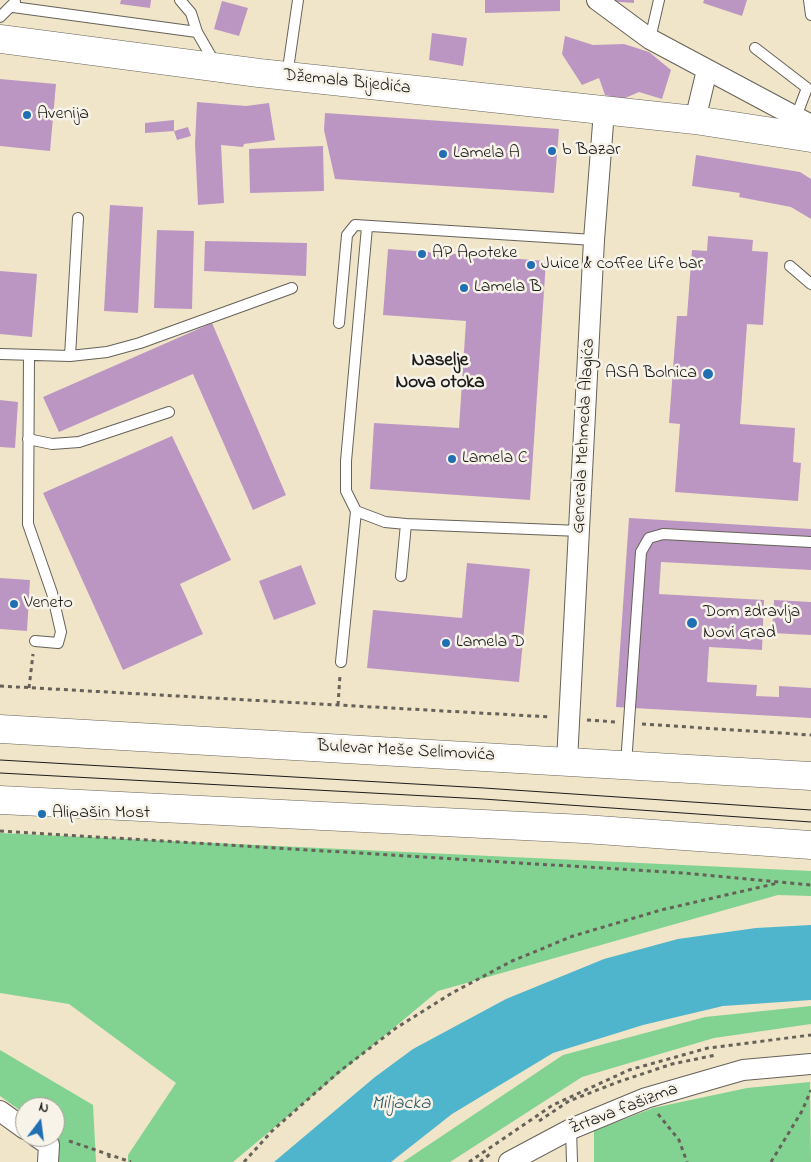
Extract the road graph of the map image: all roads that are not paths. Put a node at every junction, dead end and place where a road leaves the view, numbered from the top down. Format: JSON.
{"nodes":[{"id":1,"x":180,"y":0,"type":"edge"},
{"id":2,"x":298,"y":0,"type":"edge"},
{"id":3,"x":597,"y":0,"type":"edge"},
{"id":4,"x":660,"y":0,"type":"edge"},
{"id":5,"x":809,"y":0,"type":"edge"},
{"id":6,"x":15,"y":3,"type":"edge"},
{"id":7,"x":811,"y":16,"type":"edge"},
{"id":8,"x":0,"y":18,"type":"edge"},
{"id":9,"x":197,"y":32,"type":"junction"},
{"id":10,"x":0,"y":39,"type":"edge"},
{"id":11,"x":650,"y":39,"type":"junction"},
{"id":12,"x":755,"y":48,"type":"dead end"},
{"id":13,"x":216,"y":66,"type":"junction"},
{"id":14,"x":707,"y":70,"type":"junction"},
{"id":15,"x":287,"y":76,"type":"junction"},
{"id":16,"x":809,"y":83,"type":"edge"},
{"id":17,"x":604,"y":112,"type":"junction"},
{"id":18,"x":695,"y":120,"type":"junction"},
{"id":19,"x":806,"y":127,"type":"edge"},
{"id":20,"x":78,"y":218,"type":"dead end"},
{"id":21,"x":367,"y":227,"type":"junction"},
{"id":22,"x":594,"y":240,"type":"junction"},
{"id":23,"x":790,"y":266,"type":"dead end"},
{"id":24,"x":811,"y":284,"type":"edge"},
{"id":25,"x":292,"y":288,"type":"dead end"},
{"id":26,"x":339,"y":323,"type":"dead end"},
{"id":27,"x":0,"y":354,"type":"edge"},
{"id":28,"x":29,"y":355,"type":"junction"},
{"id":29,"x":70,"y":356,"type":"junction"},
{"id":30,"x":169,"y":412,"type":"dead end"},
{"id":31,"x":28,"y":440,"type":"junction"},
{"id":32,"x":356,"y":511,"type":"junction"},
{"id":33,"x":406,"y":524,"type":"junction"},
{"id":34,"x":580,"y":531,"type":"junction"},
{"id":35,"x":811,"y":542,"type":"edge"},
{"id":36,"x":401,"y":576,"type":"dead end"},
{"id":37,"x":35,"y":641,"type":"road end"},
{"id":38,"x":341,"y":662,"type":"road end"},
{"id":39,"x":0,"y":729,"type":"edge"},
{"id":40,"x":567,"y":761,"type":"junction"},
{"id":41,"x":626,"y":764,"type":"junction"},
{"id":42,"x":811,"y":776,"type":"edge"},
{"id":43,"x":0,"y":800,"type":"edge"},
{"id":44,"x":811,"y":845,"type":"edge"},
{"id":45,"x":811,"y":1064,"type":"edge"},
{"id":46,"x":0,"y":1111,"type":"edge"},
{"id":47,"x":15,"y":1122,"type":"edge"},
{"id":48,"x":570,"y":1129,"type":"junction"},
{"id":49,"x":509,"y":1162,"type":"edge"},
{"id":50,"x":572,"y":1162,"type":"edge"}],
"edges":[{"from":1,"to":9,"type":"lane"},
{"from":2,"to":15,"type":"lane"},
{"from":3,"to":11,"type":"street"},
{"from":4,"to":11,"type":"lane"},
{"from":5,"to":7,"type":"lane"},
{"from":6,"to":8,"type":"lane"},
{"from":6,"to":9,"type":"lane"},
{"from":9,"to":13,"type":"lane"},
{"from":10,"to":13,"type":"main road","name":"Džemala Bijedića"},
{"from":11,"to":14,"type":"street"},
{"from":12,"to":16,"type":"lane"},
{"from":13,"to":15,"type":"main road","name":"Džemala Bijedića"},
{"from":14,"to":18,"type":"street"},
{"from":14,"to":19,"type":"street"},
{"from":15,"to":17,"type":"main road","name":"Džemala Bijedića"},
{"from":16,"to":19,"type":"lane"},
{"from":17,"to":18,"type":"main road","name":"Džemala Bijedića"},
{"from":17,"to":22,"type":"street","name":"Generala Mehmeda Alagića"},
{"from":18,"to":19,"type":"main road","name":"Džemala Bijedića"},
{"from":20,"to":29,"type":"lane"},
{"from":21,"to":22,"type":"lane"},
{"from":21,"to":26,"type":"lane"},
{"from":21,"to":32,"type":"lane"},
{"from":22,"to":34,"type":"street","name":"Generala Mehmeda Alagića"},
{"from":23,"to":24,"type":"lane"},
{"from":25,"to":29,"type":"lane"},
{"from":27,"to":28,"type":"lane"},
{"from":28,"to":29,"type":"lane"},
{"from":28,"to":31,"type":"lane"},
{"from":30,"to":31,"type":"lane"},
{"from":31,"to":37,"type":"lane"},
{"from":32,"to":33,"type":"lane"},
{"from":32,"to":38,"type":"lane"},
{"from":33,"to":34,"type":"lane"},
{"from":33,"to":36,"type":"lane"},
{"from":34,"to":40,"type":"street","name":"Generala Mehmeda Alagića"},
{"from":35,"to":41,"type":"lane"},
{"from":39,"to":40,"type":"main road","name":"Bulevar Meše Selimovića"},
{"from":40,"to":41,"type":"main road","name":"Bulevar Meše Selimovića"},
{"from":41,"to":42,"type":"main road","name":"Bulevar Meše Selimovića"},
{"from":43,"to":44,"type":"main road"},
{"from":45,"to":48,"type":"street","name":"Žrtava fašizma"},
{"from":46,"to":47,"type":"street"},
{"from":48,"to":49,"type":"street","name":"Žrtava fašizma"},
{"from":48,"to":50,"type":"lane"}]}
